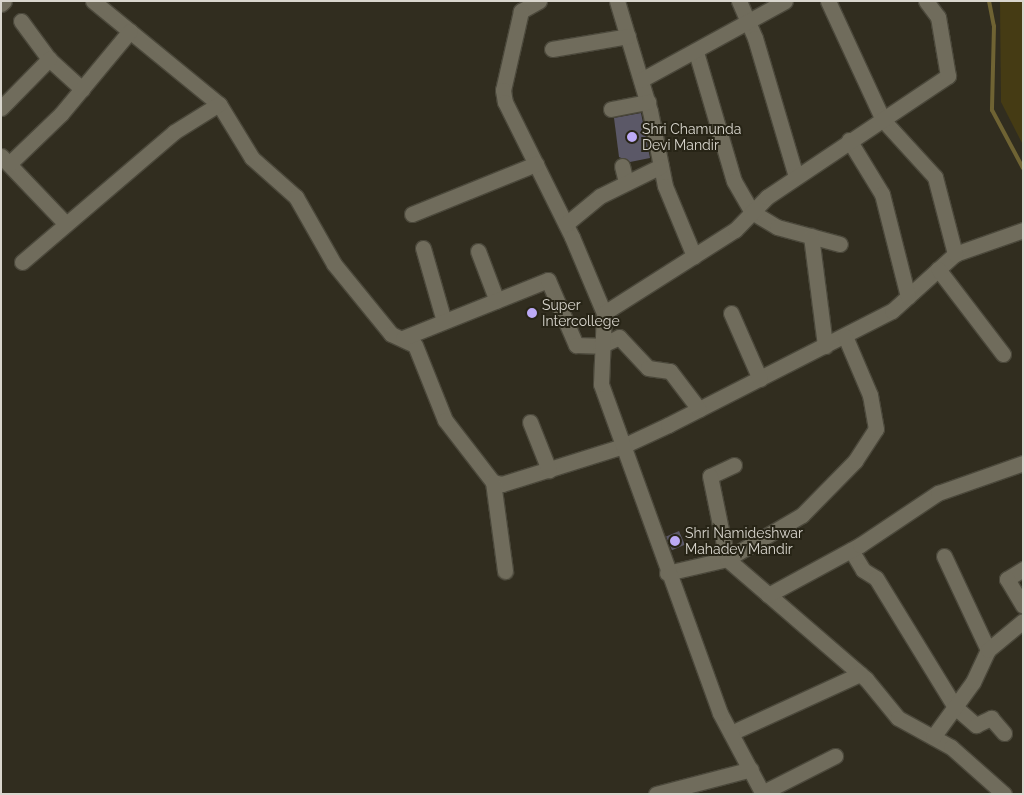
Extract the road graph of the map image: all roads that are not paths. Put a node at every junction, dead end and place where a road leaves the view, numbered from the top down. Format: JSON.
{"nodes":[{"id":1,"x":94,"y":1,"type":"edge"},
{"id":2,"x":539,"y":1,"type":"edge"},
{"id":3,"x":617,"y":1,"type":"edge"},
{"id":4,"x":739,"y":1,"type":"edge"},
{"id":5,"x":784,"y":1,"type":"edge"},
{"id":6,"x":828,"y":1,"type":"edge"},
{"id":7,"x":926,"y":1,"type":"edge"},
{"id":8,"x":21,"y":21,"type":"dead end"},
{"id":9,"x":748,"y":21,"type":"junction"},
{"id":10,"x":130,"y":31,"type":"junction"},
{"id":11,"x":628,"y":36,"type":"junction"},
{"id":12,"x":552,"y":49,"type":"dead end"},
{"id":13,"x":696,"y":52,"type":"junction"},
{"id":14,"x":49,"y":59,"type":"junction"},
{"id":15,"x":641,"y":80,"type":"junction"},
{"id":16,"x":82,"y":89,"type":"junction"},
{"id":17,"x":648,"y":102,"type":"junction"},
{"id":18,"x":219,"y":104,"type":"junction"},
{"id":19,"x":1,"y":108,"type":"edge"},
{"id":20,"x":612,"y":109,"type":"dead end"},
{"id":21,"x":883,"y":120,"type":"junction"},
{"id":22,"x":849,"y":140,"type":"junction"},
{"id":23,"x":5,"y":160,"type":"edge"},
{"id":24,"x":536,"y":164,"type":"junction"},
{"id":25,"x":622,"y":166,"type":"dead end"},
{"id":26,"x":661,"y":166,"type":"junction"},
{"id":27,"x":796,"y":176,"type":"junction"},
{"id":28,"x":626,"y":182,"type":"junction"},
{"id":29,"x":752,"y":212,"type":"junction"},
{"id":30,"x":412,"y":214,"type":"dead end"},
{"id":31,"x":64,"y":223,"type":"junction"},
{"id":32,"x":566,"y":224,"type":"junction"},
{"id":33,"x":1023,"y":230,"type":"edge"},
{"id":34,"x":811,"y":236,"type":"junction"},
{"id":35,"x":840,"y":244,"type":"dead end"},
{"id":36,"x":423,"y":248,"type":"dead end"},
{"id":37,"x":478,"y":251,"type":"dead end"},
{"id":38,"x":955,"y":254,"type":"junction"},
{"id":39,"x":694,"y":256,"type":"junction"},
{"id":40,"x":22,"y":262,"type":"dead end"},
{"id":41,"x":938,"y":269,"type":"junction"},
{"id":42,"x":908,"y":297,"type":"junction"},
{"id":43,"x":497,"y":301,"type":"junction"},
{"id":44,"x":604,"y":313,"type":"junction"},
{"id":45,"x":731,"y":313,"type":"dead end"},
{"id":46,"x":444,"y":321,"type":"junction"},
{"id":47,"x":845,"y":336,"type":"junction"},
{"id":48,"x":403,"y":338,"type":"junction"},
{"id":49,"x":600,"y":346,"type":"junction"},
{"id":50,"x":825,"y":346,"type":"junction"},
{"id":51,"x":1003,"y":354,"type":"dead end"},
{"id":52,"x":760,"y":379,"type":"junction"},
{"id":53,"x":699,"y":409,"type":"junction"},
{"id":54,"x":530,"y":422,"type":"dead end"},
{"id":55,"x":623,"y":446,"type":"junction"},
{"id":56,"x":1023,"y":463,"type":"edge"},
{"id":57,"x":734,"y":465,"type":"dead end"},
{"id":58,"x":548,"y":470,"type":"junction"},
{"id":59,"x":493,"y":482,"type":"junction"},
{"id":60,"x":851,"y":550,"type":"junction"},
{"id":61,"x":944,"y":556,"type":"dead end"},
{"id":62,"x":727,"y":559,"type":"junction"},
{"id":63,"x":1023,"y":569,"type":"edge"},
{"id":64,"x":505,"y":571,"type":"dead end"},
{"id":65,"x":667,"y":573,"type":"junction"},
{"id":66,"x":768,"y":595,"type":"junction"},
{"id":67,"x":1023,"y":606,"type":"edge"},
{"id":68,"x":1023,"y":622,"type":"edge"},
{"id":69,"x":988,"y":650,"type":"junction"},
{"id":70,"x":860,"y":674,"type":"junction"},
{"id":71,"x":955,"y":707,"type":"junction"},
{"id":72,"x":731,"y":733,"type":"junction"},
{"id":73,"x":1004,"y":733,"type":"dead end"},
{"id":74,"x":933,"y":737,"type":"junction"},
{"id":75,"x":835,"y":756,"type":"dead end"},
{"id":76,"x":750,"y":769,"type":"junction"},
{"id":77,"x":656,"y":793,"type":"edge"},
{"id":78,"x":763,"y":793,"type":"edge"},
{"id":79,"x":1004,"y":794,"type":"edge"}],
"edges":[{"from":1,"to":10,"type":"street"},
{"from":2,"to":24,"type":"street"},
{"from":3,"to":11,"type":"street"},
{"from":4,"to":9,"type":"street"},
{"from":5,"to":9,"type":"street"},
{"from":6,"to":21,"type":"street"},
{"from":7,"to":21,"type":"street"},
{"from":8,"to":14,"type":"street"},
{"from":9,"to":13,"type":"street"},
{"from":9,"to":27,"type":"street"},
{"from":10,"to":16,"type":"street"},
{"from":10,"to":18,"type":"street"},
{"from":11,"to":12,"type":"street"},
{"from":11,"to":15,"type":"street"},
{"from":13,"to":15,"type":"street"},
{"from":13,"to":29,"type":"street"},
{"from":14,"to":16,"type":"street"},
{"from":14,"to":19,"type":"street"},
{"from":15,"to":17,"type":"street"},
{"from":16,"to":23,"type":"street"},
{"from":17,"to":20,"type":"street"},
{"from":17,"to":26,"type":"street"},
{"from":18,"to":31,"type":"street"},
{"from":18,"to":48,"type":"street"},
{"from":21,"to":22,"type":"street"},
{"from":21,"to":38,"type":"street"},
{"from":22,"to":27,"type":"street"},
{"from":22,"to":42,"type":"street"},
{"from":23,"to":31,"type":"street"},
{"from":24,"to":30,"type":"street"},
{"from":24,"to":32,"type":"street"},
{"from":25,"to":28,"type":"street"},
{"from":26,"to":28,"type":"street"},
{"from":26,"to":39,"type":"street"},
{"from":27,"to":29,"type":"street"},
{"from":28,"to":32,"type":"street"},
{"from":29,"to":34,"type":"street"},
{"from":29,"to":39,"type":"street"},
{"from":31,"to":40,"type":"street"},
{"from":32,"to":44,"type":"street"},
{"from":33,"to":38,"type":"street"},
{"from":34,"to":35,"type":"street"},
{"from":34,"to":50,"type":"street"},
{"from":36,"to":46,"type":"street"},
{"from":37,"to":43,"type":"street"},
{"from":38,"to":41,"type":"street"},
{"from":39,"to":44,"type":"street"},
{"from":41,"to":42,"type":"street"},
{"from":41,"to":51,"type":"street"},
{"from":42,"to":47,"type":"street"},
{"from":43,"to":46,"type":"street"},
{"from":43,"to":49,"type":"street"},
{"from":44,"to":49,"type":"street"},
{"from":45,"to":52,"type":"street"},
{"from":46,"to":48,"type":"street"},
{"from":47,"to":50,"type":"street"},
{"from":47,"to":62,"type":"street"},
{"from":48,"to":59,"type":"street"},
{"from":49,"to":53,"type":"street"},
{"from":49,"to":55,"type":"street"},
{"from":50,"to":52,"type":"street"},
{"from":52,"to":53,"type":"street"},
{"from":53,"to":55,"type":"street"},
{"from":54,"to":58,"type":"street"},
{"from":55,"to":58,"type":"street"},
{"from":55,"to":65,"type":"street"},
{"from":56,"to":60,"type":"street"},
{"from":57,"to":62,"type":"street"},
{"from":58,"to":59,"type":"street"},
{"from":59,"to":64,"type":"street"},
{"from":60,"to":66,"type":"street"},
{"from":60,"to":71,"type":"street"},
{"from":61,"to":69,"type":"street"},
{"from":62,"to":65,"type":"street"},
{"from":62,"to":66,"type":"street"},
{"from":63,"to":67,"type":"street"},
{"from":65,"to":72,"type":"street"},
{"from":66,"to":70,"type":"street"},
{"from":68,"to":69,"type":"street"},
{"from":69,"to":71,"type":"street"},
{"from":70,"to":72,"type":"street"},
{"from":70,"to":74,"type":"street"},
{"from":71,"to":73,"type":"street"},
{"from":71,"to":74,"type":"street"},
{"from":72,"to":76,"type":"street"},
{"from":74,"to":79,"type":"street"},
{"from":75,"to":78,"type":"street"},
{"from":76,"to":77,"type":"street"},
{"from":76,"to":78,"type":"street"}]}
